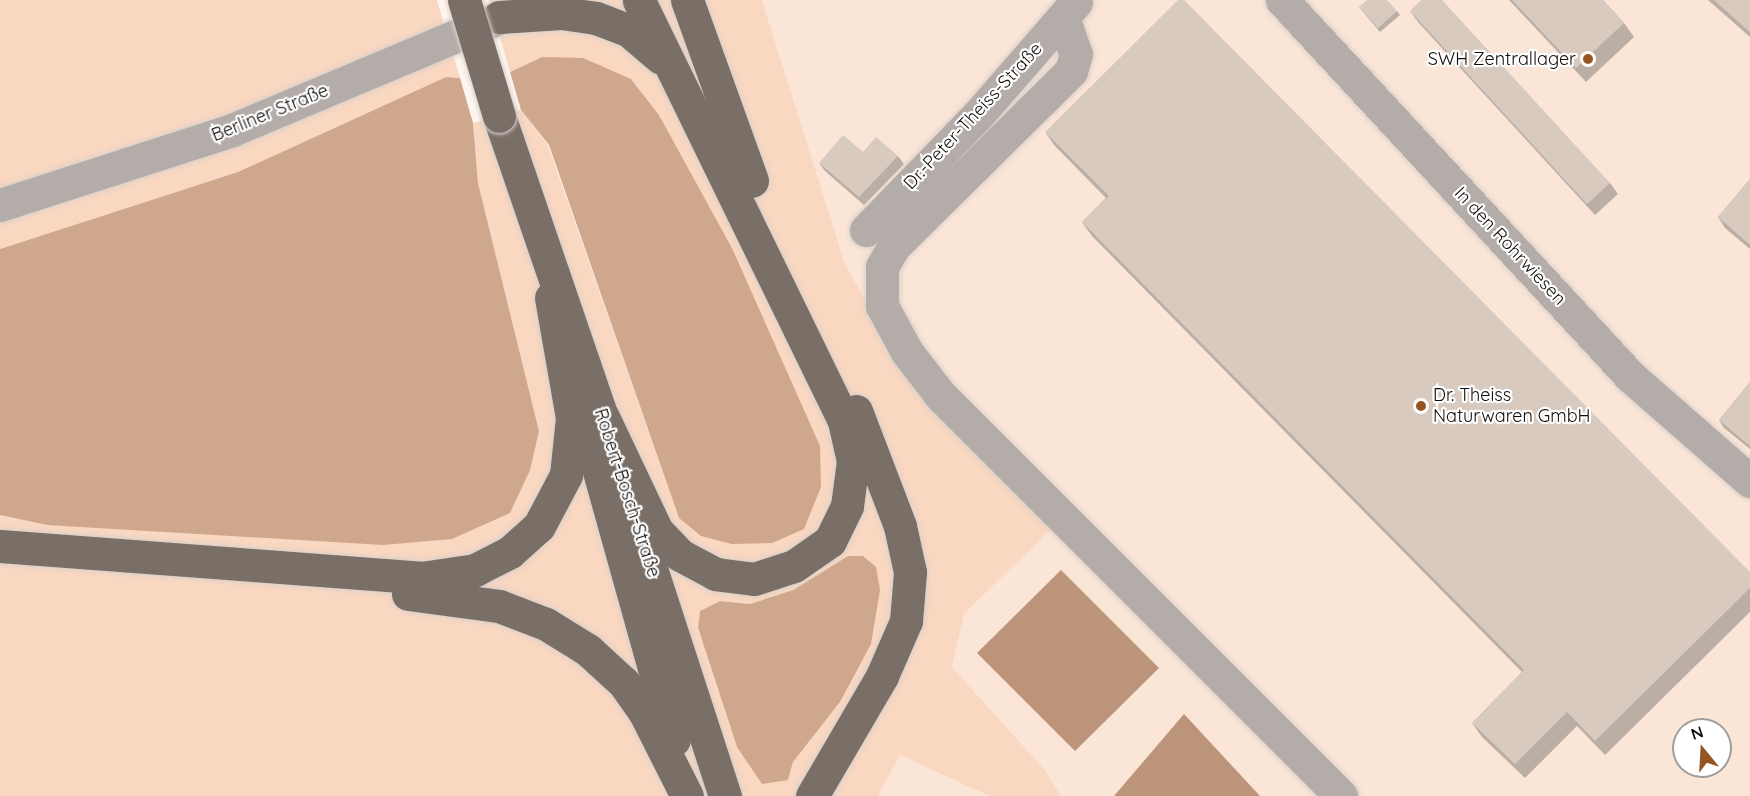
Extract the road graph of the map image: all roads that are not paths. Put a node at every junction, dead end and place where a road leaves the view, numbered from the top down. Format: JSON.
{"nodes":[{"id":1,"x":464,"y":0,"type":"edge"},
{"id":2,"x":532,"y":0,"type":"edge"},
{"id":3,"x":639,"y":0,"type":"edge"},
{"id":4,"x":687,"y":0,"type":"edge"},
{"id":5,"x":1282,"y":0,"type":"edge"},
{"id":6,"x":1070,"y":9,"type":"edge"},
{"id":7,"x":499,"y":17,"type":"junction"},
{"id":8,"x":670,"y":66,"type":"junction"},
{"id":9,"x":523,"y":192,"type":"junction"},
{"id":10,"x":0,"y":205,"type":"edge"},
{"id":11,"x":866,"y":230,"type":"dead end"},
{"id":12,"x":551,"y":298,"type":"junction"},
{"id":13,"x":603,"y":417,"type":"junction"},
{"id":14,"x":1750,"y":481,"type":"edge"},
{"id":15,"x":0,"y":546,"type":"edge"},
{"id":16,"x":0,"y":566,"type":"edge"},
{"id":17,"x":401,"y":585,"type":"junction"},
{"id":18,"x":440,"y":587,"type":"junction"},
{"id":19,"x":688,"y":796,"type":"edge"},
{"id":20,"x":725,"y":796,"type":"edge"},
{"id":21,"x":812,"y":796,"type":"edge"},
{"id":22,"x":1341,"y":796,"type":"edge"}],
"edges":[{"from":1,"to":9,"type":"main road","name":"Robert-Bosch-Straße","bridge":true},
{"from":2,"to":7,"type":"street","name":"Berliner Straße"},
{"from":3,"to":8,"type":"main road"},
{"from":4,"to":21,"type":"main road"},
{"from":5,"to":14,"type":"street","name":"In den Rohrwiesen"},
{"from":6,"to":11,"type":"street","name":"Dr.-Peter-Theiss-Straße"},
{"from":6,"to":22,"type":"street"},
{"from":7,"to":8,"type":"main road"},
{"from":7,"to":10,"type":"street","name":"Berliner Straße"},
{"from":8,"to":13,"type":"main road"},
{"from":9,"to":12,"type":"main road","name":"Robert-Bosch-Straße"},
{"from":9,"to":13,"type":"main road","name":"Robert-Bosch-Straße"},
{"from":12,"to":18,"type":"main road"},
{"from":12,"to":19,"type":"main road","name":"Robert-Bosch-Straße"},
{"from":13,"to":20,"type":"main road","name":"Robert-Bosch-Straße"},
{"from":15,"to":17,"type":"main road"},
{"from":16,"to":17,"type":"main road"},
{"from":17,"to":18,"type":"main road"},
{"from":18,"to":19,"type":"main road"}]}
